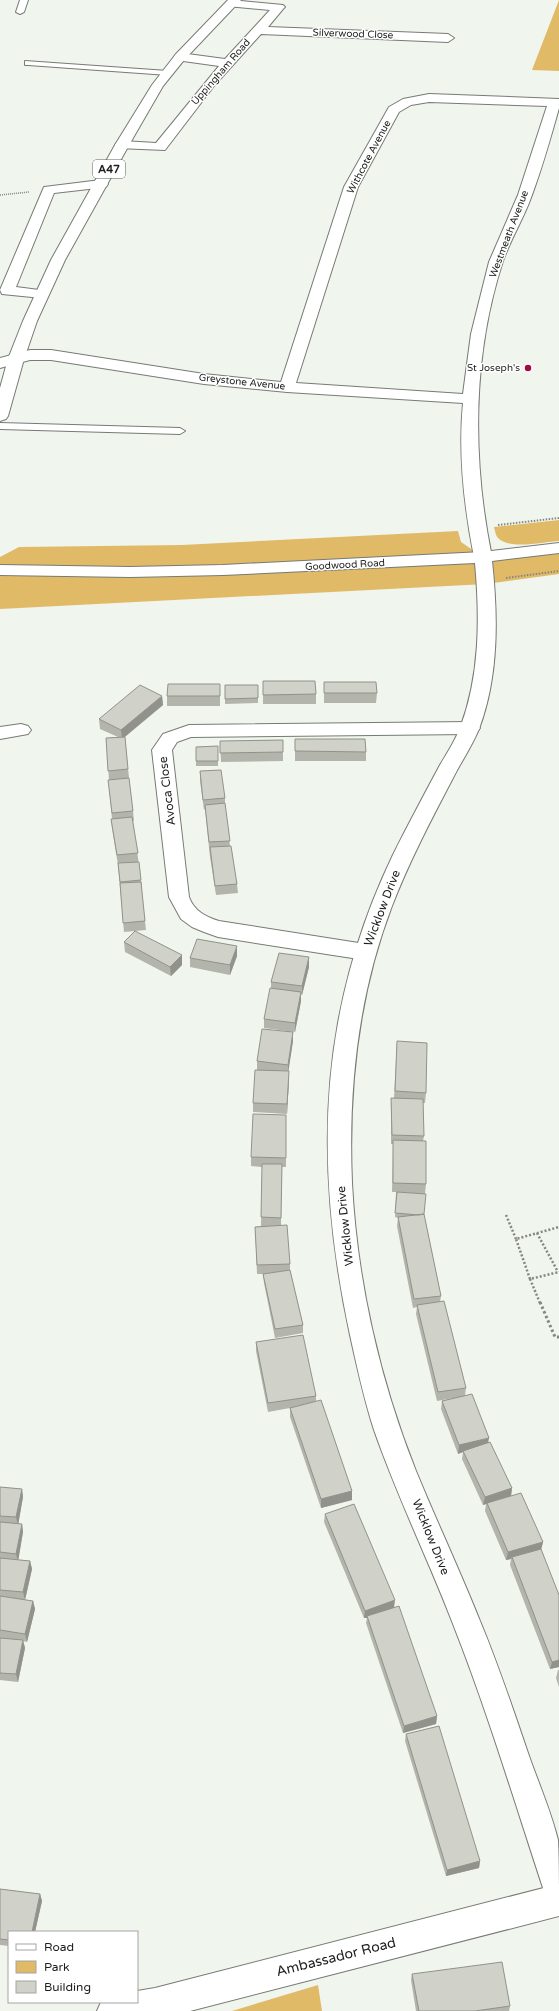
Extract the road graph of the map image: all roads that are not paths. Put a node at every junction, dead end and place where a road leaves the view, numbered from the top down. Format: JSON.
{"nodes":[{"id":1,"x":24,"y":0,"type":"edge"},
{"id":2,"x":233,"y":2,"type":"edge"},
{"id":3,"x":20,"y":12,"type":"dead end"},
{"id":4,"x":258,"y":30,"type":"junction"},
{"id":5,"x":448,"y":38,"type":"dead end"},
{"id":6,"x":180,"y":57,"type":"junction"},
{"id":7,"x":28,"y":63,"type":"dead end"},
{"id":8,"x":228,"y":63,"type":"junction"},
{"id":9,"x":168,"y":73,"type":"junction"},
{"id":10,"x":557,"y":103,"type":"edge"},
{"id":11,"x":122,"y":145,"type":"junction"},
{"id":12,"x":100,"y":184,"type":"junction"},
{"id":13,"x":42,"y":294,"type":"junction"},
{"id":14,"x":16,"y":358,"type":"junction"},
{"id":15,"x":0,"y":363,"type":"edge"},
{"id":16,"x":287,"y":387,"type":"junction"},
{"id":17,"x":471,"y":399,"type":"junction"},
{"id":18,"x":0,"y":416,"type":"edge"},
{"id":19,"x":0,"y":426,"type":"edge"},
{"id":20,"x":180,"y":431,"type":"dead end"},
{"id":21,"x":559,"y":548,"type":"edge"},
{"id":22,"x":484,"y":568,"type":"junction"},
{"id":23,"x":0,"y":570,"type":"edge"},
{"id":24,"x":130,"y":572,"type":"junction"},
{"id":25,"x":0,"y":584,"type":"edge"},
{"id":26,"x":470,"y":728,"type":"junction"},
{"id":27,"x":21,"y":730,"type":"dead end"},
{"id":28,"x":0,"y":733,"type":"edge"},
{"id":29,"x":365,"y":952,"type":"junction"},
{"id":30,"x":559,"y":1888,"type":"edge"},
{"id":31,"x":559,"y":1900,"type":"edge"},
{"id":32,"x":113,"y":2011,"type":"edge"}],
"edges":[{"from":1,"to":3,"type":"lane"},
{"from":2,"to":4,"type":"main road","name":"Uppingham Road"},
{"from":2,"to":6,"type":"main road","name":"Uppingham Road","number":"A47"},
{"from":4,"to":5,"type":"main road","name":"Silverwood Close"},
{"from":4,"to":8,"type":"main road","name":"Uppingham Road"},
{"from":6,"to":8,"type":"main road"},
{"from":6,"to":9,"type":"main road","name":"Uppingham Road","number":"A47"},
{"from":7,"to":9,"type":"lane"},
{"from":8,"to":11,"type":"main road","name":"Uppingham Road"},
{"from":9,"to":11,"type":"main road","name":"Uppingham Road","number":"A47"},
{"from":10,"to":16,"type":"main road","name":"Withcote Avenue"},
{"from":10,"to":17,"type":"main road","name":"Westmeath Avenue"},
{"from":11,"to":12,"type":"main road","name":"Uppingham Road","number":"A47"},
{"from":12,"to":13,"type":"main road","name":"Uppingham Road","number":"A47"},
{"from":12,"to":13,"type":"main road"},
{"from":13,"to":14,"type":"main road","name":"Uppingham Road","number":"A47"},
{"from":14,"to":15,"type":"main road","name":"Greystone Avenue"},
{"from":14,"to":16,"type":"main road","name":"Greystone Avenue"},
{"from":14,"to":18,"type":"main road","name":"Uppingham Road","number":"A47"},
{"from":16,"to":17,"type":"main road","name":"Greystone Avenue"},
{"from":17,"to":22,"type":"main road","name":"Westmeath Avenue"},
{"from":19,"to":20,"type":"lane"},
{"from":21,"to":22,"type":"main road","name":"Goodwood Road"},
{"from":22,"to":24,"type":"main road","name":"Goodwood Road"},
{"from":22,"to":26,"type":"main road","name":"Wicklow Drive"},
{"from":23,"to":24,"type":"main road","name":"Goodwood Road"},
{"from":24,"to":25,"type":"main road","name":"Goodwood Road"},
{"from":26,"to":29,"type":"main road","name":"Wicklow Drive"},
{"from":26,"to":29,"type":"main road","name":"Avoca Close"},
{"from":27,"to":28,"type":"main road"},
{"from":29,"to":30,"type":"main road","name":"Wicklow Drive"},
{"from":31,"to":32,"type":"main road","name":"Ambassador Road"}]}
